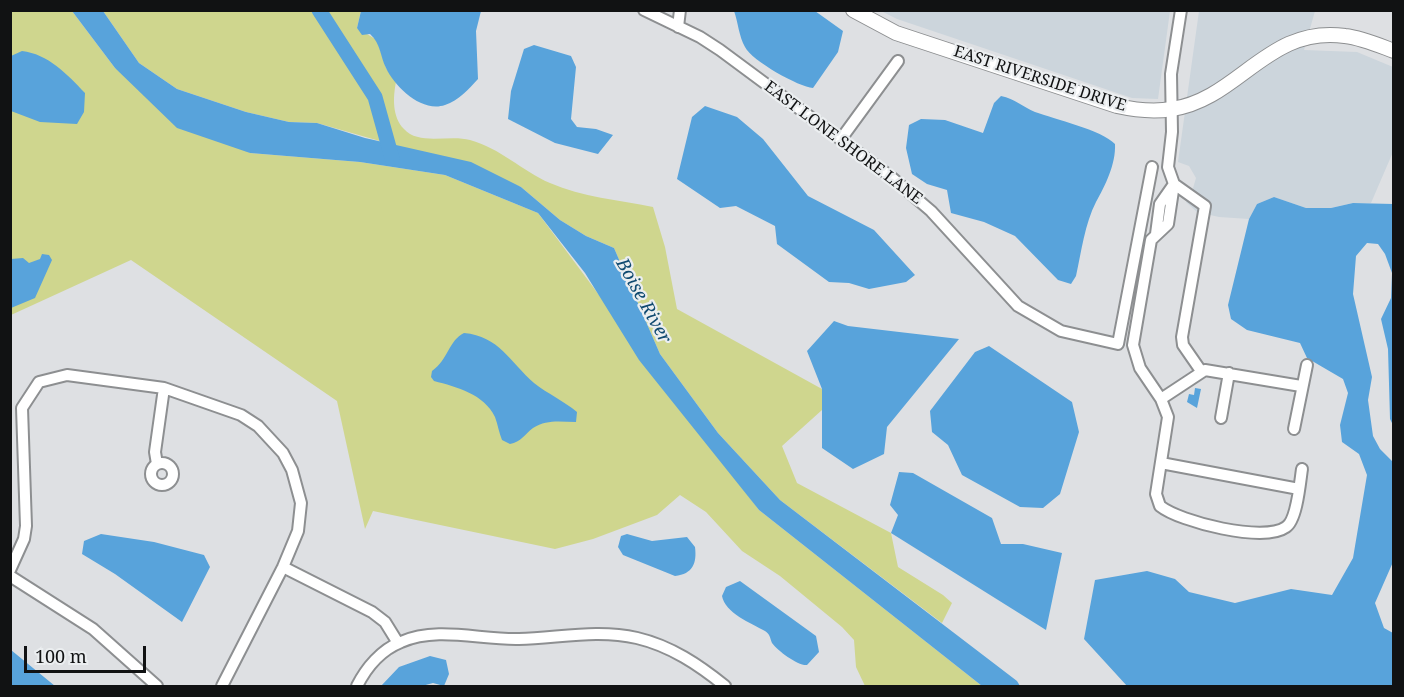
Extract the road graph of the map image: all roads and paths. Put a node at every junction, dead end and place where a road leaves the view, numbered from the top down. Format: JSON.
{"nodes":[{"id":1,"x":644,"y":10,"type":"edge"},
{"id":2,"x":680,"y":10,"type":"edge"},
{"id":3,"x":853,"y":10,"type":"edge"},
{"id":4,"x":1181,"y":10,"type":"edge"},
{"id":5,"x":678,"y":27,"type":"junction"},
{"id":6,"x":1394,"y":51,"type":"edge"},
{"id":7,"x":898,"y":60,"type":"dead end"},
{"id":8,"x":1172,"y":110,"type":"junction"},
{"id":9,"x":841,"y":139,"type":"junction"},
{"id":10,"x":1152,"y":167,"type":"dead end"},
{"id":11,"x":1174,"y":184,"type":"junction"},
{"id":12,"x":1307,"y":365,"type":"dead end"},
{"id":13,"x":1201,"y":371,"type":"junction"},
{"id":14,"x":1229,"y":373,"type":"junction"},
{"id":15,"x":1301,"y":386,"type":"junction"},
{"id":16,"x":165,"y":388,"type":"junction"},
{"id":17,"x":1161,"y":399,"type":"junction"},
{"id":18,"x":1221,"y":418,"type":"dead end"},
{"id":19,"x":1294,"y":429,"type":"dead end"},
{"id":20,"x":1161,"y":463,"type":"junction"},
{"id":21,"x":157,"y":464,"type":"dead end"},
{"id":22,"x":1302,"y":469,"type":"dead end"},
{"id":23,"x":1299,"y":489,"type":"junction"},
{"id":24,"x":283,"y":567,"type":"junction"},
{"id":25,"x":10,"y":570,"type":"edge"},
{"id":26,"x":10,"y":576,"type":"edge"},
{"id":27,"x":398,"y":642,"type":"junction"},
{"id":28,"x":157,"y":687,"type":"edge"},
{"id":29,"x":222,"y":687,"type":"edge"},
{"id":30,"x":357,"y":687,"type":"edge"},
{"id":31,"x":725,"y":687,"type":"edge"}],
"edges":[{"from":1,"to":5,"type":"street","name":"EAST LONE SHORE LANE"},
{"from":2,"to":5,"type":"street"},
{"from":3,"to":8,"type":"street","name":"EAST RIVERSIDE DRIVE"},
{"from":4,"to":8,"type":"street"},
{"from":5,"to":9,"type":"street","name":"EAST LONE SHORE LANE"},
{"from":6,"to":8,"type":"street","name":"EAST RIVERSIDE DRIVE"},
{"from":7,"to":9,"type":"street"},
{"from":8,"to":11,"type":"street"},
{"from":9,"to":10,"type":"street","name":"EAST LONE SHORE LANE"},
{"from":11,"to":13,"type":"street"},
{"from":11,"to":17,"type":"street"},
{"from":12,"to":15,"type":"street"},
{"from":13,"to":14,"type":"street"},
{"from":13,"to":17,"type":"street"},
{"from":14,"to":15,"type":"street"},
{"from":14,"to":18,"type":"street"},
{"from":15,"to":19,"type":"street"},
{"from":16,"to":21,"type":"street"},
{"from":16,"to":24,"type":"street"},
{"from":16,"to":25,"type":"street"},
{"from":17,"to":20,"type":"street"},
{"from":20,"to":23,"type":"street"},
{"from":20,"to":23,"type":"street"},
{"from":22,"to":23,"type":"street"},
{"from":24,"to":27,"type":"street"},
{"from":24,"to":29,"type":"street"},
{"from":26,"to":28,"type":"street"},
{"from":27,"to":30,"type":"street"},
{"from":27,"to":31,"type":"street"}]}
